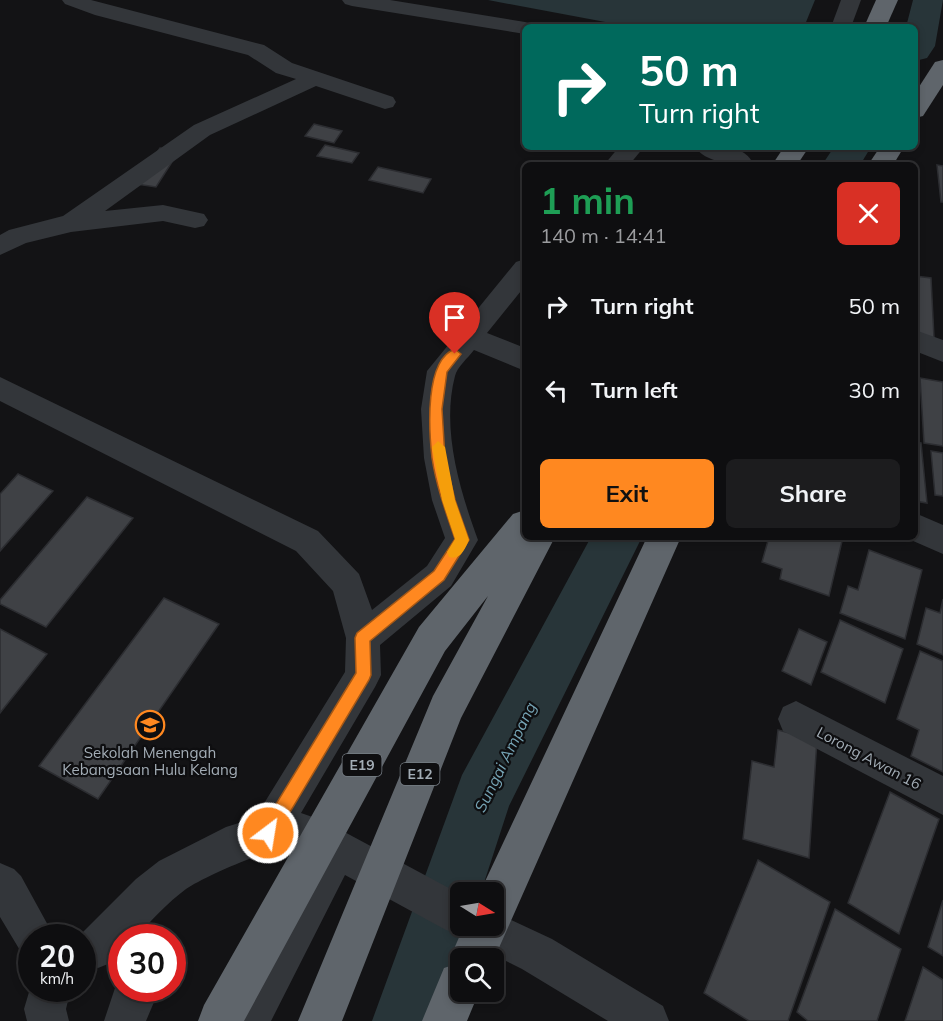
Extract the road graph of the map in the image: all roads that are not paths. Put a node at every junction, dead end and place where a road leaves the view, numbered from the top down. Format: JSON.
{"nodes":[{"id":1,"x":72,"y":0,"type":"edge"},
{"id":2,"x":352,"y":0,"type":"edge"},
{"id":3,"x":851,"y":0,"type":"edge"},
{"id":4,"x":887,"y":0,"type":"edge"},
{"id":5,"x":842,"y":24,"type":"edge"},
{"id":6,"x":876,"y":24,"type":"edge"},
{"id":7,"x":522,"y":28,"type":"edge"},
{"id":8,"x":943,"y":68,"type":"edge"},
{"id":9,"x":314,"y":79,"type":"junction"},
{"id":10,"x":385,"y":102,"type":"dead end"},
{"id":11,"x":918,"y":106,"type":"edge"},
{"id":12,"x":629,"y":150,"type":"edge"},
{"id":13,"x":717,"y":150,"type":"edge"},
{"id":14,"x":741,"y":157,"type":"edge"},
{"id":15,"x":619,"y":162,"type":"edge"},
{"id":16,"x":195,"y":220,"type":"dead end"},
{"id":17,"x":71,"y":223,"type":"junction"},
{"id":18,"x":0,"y":246,"type":"edge"},
{"id":19,"x":522,"y":272,"type":"edge"},
{"id":20,"x":469,"y":336,"type":"junction"},
{"id":21,"x":918,"y":341,"type":"edge"},
{"id":22,"x":943,"y":351,"type":"edge"},
{"id":23,"x":522,"y":359,"type":"edge"},
{"id":24,"x":0,"y":388,"type":"edge"},
{"id":25,"x":522,"y":528,"type":"edge"},
{"id":26,"x":918,"y":528,"type":"edge"},
{"id":27,"x":536,"y":540,"type":"edge"},
{"id":28,"x":663,"y":540,"type":"edge"},
{"id":29,"x":943,"y":540,"type":"edge"},
{"id":30,"x":363,"y":638,"type":"junction"},
{"id":31,"x":796,"y":719,"type":"dead end"},
{"id":32,"x":943,"y":796,"type":"edge"},
{"id":33,"x":268,"y":833,"type":"junction"},
{"id":34,"x":351,"y":856,"type":"junction"},
{"id":35,"x":0,"y":884,"type":"edge"},
{"id":36,"x":504,"y":887,"type":"edge"},
{"id":37,"x":450,"y":910,"type":"edge"},
{"id":38,"x":27,"y":924,"type":"edge"},
{"id":39,"x":500,"y":936,"type":"edge"},
{"id":40,"x":101,"y":951,"type":"edge"},
{"id":41,"x":47,"y":1002,"type":"edge"},
{"id":42,"x":134,"y":1002,"type":"edge"},
{"id":43,"x":452,"y":1002,"type":"edge"},
{"id":44,"x":48,"y":1021,"type":"edge"},
{"id":45,"x":125,"y":1021,"type":"edge"},
{"id":46,"x":220,"y":1021,"type":"edge"},
{"id":47,"x":248,"y":1021,"type":"edge"},
{"id":48,"x":320,"y":1021,"type":"edge"},
{"id":49,"x":444,"y":1021,"type":"edge"},
{"id":50,"x":648,"y":1021,"type":"edge"}],
"edges":[{"from":1,"to":9,"type":"street"},
{"from":2,"to":7,"type":"street"},
{"from":3,"to":5,"type":"street"},
{"from":4,"to":6,"type":"highway"},
{"from":8,"to":11,"type":"highway"},
{"from":9,"to":10,"type":"street"},
{"from":9,"to":17,"type":"street"},
{"from":12,"to":15,"type":"street"},
{"from":13,"to":14,"type":"street"},
{"from":16,"to":17,"type":"street"},
{"from":17,"to":18,"type":"street"},
{"from":19,"to":20,"type":"street"},
{"from":20,"to":23,"type":"street"},
{"from":20,"to":30,"type":"street"},
{"from":21,"to":22,"type":"street"},
{"from":24,"to":30,"type":"street"},
{"from":25,"to":46,"type":"highway","number":"E19"},
{"from":26,"to":29,"type":"street"},
{"from":27,"to":48,"type":"highway","number":"E12"},
{"from":28,"to":36,"type":"highway"},
{"from":30,"to":33,"type":"street"},
{"from":31,"to":32,"type":"street","name":"Lorong Awan 16"},
{"from":33,"to":34,"type":"street"},
{"from":33,"to":40,"type":"street"},
{"from":34,"to":37,"type":"street"},
{"from":34,"to":47,"type":"street"},
{"from":35,"to":38,"type":"street"},
{"from":39,"to":50,"type":"street"},
{"from":41,"to":44,"type":"street"},
{"from":42,"to":45,"type":"street"},
{"from":43,"to":49,"type":"highway"}]}
